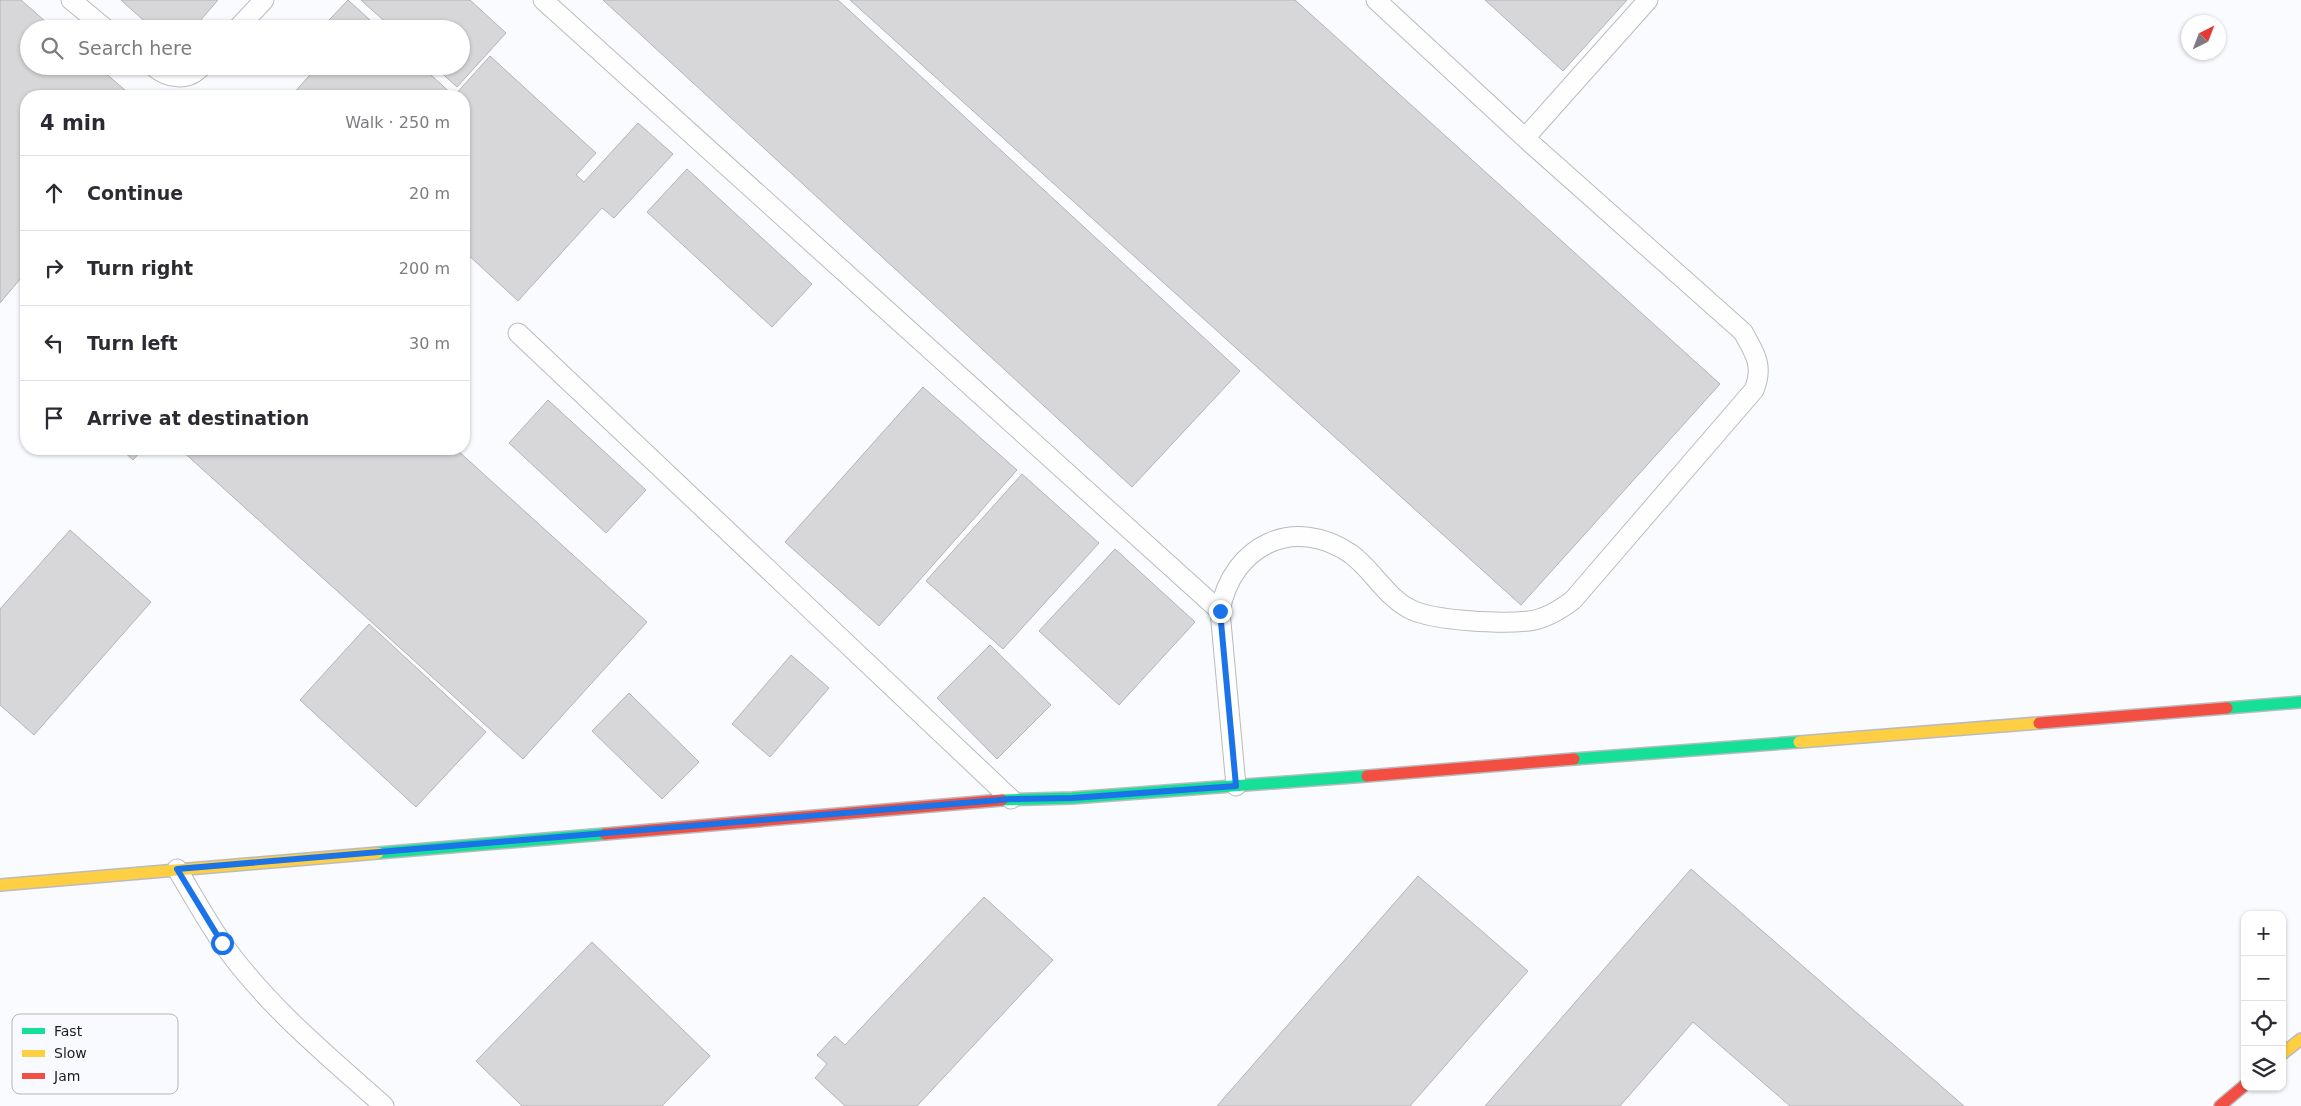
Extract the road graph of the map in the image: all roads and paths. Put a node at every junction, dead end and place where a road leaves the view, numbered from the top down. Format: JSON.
{"nodes":[{"id":1,"x":71,"y":0,"type":"edge"},
{"id":2,"x":264,"y":0,"type":"edge"},
{"id":3,"x":543,"y":0,"type":"edge"},
{"id":4,"x":1376,"y":0,"type":"edge"},
{"id":5,"x":1648,"y":0,"type":"edge"},
{"id":6,"x":95,"y":20,"type":"edge"},
{"id":7,"x":245,"y":20,"type":"edge"},
{"id":8,"x":170,"y":75,"type":"edge"},
{"id":9,"x":190,"y":75,"type":"edge"},
{"id":10,"x":1525,"y":138,"type":"junction"},
{"id":11,"x":518,"y":333,"type":"dead end"},
{"id":12,"x":1220,"y":611,"type":"junction"},
{"id":13,"x":2301,"y":702,"type":"edge"},
{"id":14,"x":1236,"y":786,"type":"junction"},
{"id":15,"x":1011,"y":799,"type":"junction"},
{"id":16,"x":177,"y":869,"type":"junction"},
{"id":17,"x":0,"y":885,"type":"edge"},
{"id":18,"x":2301,"y":1039,"type":"edge"},
{"id":19,"x":2286,"y":1051,"type":"edge"},
{"id":20,"x":2241,"y":1088,"type":"edge"},
{"id":21,"x":384,"y":1106,"type":"edge"},
{"id":22,"x":2220,"y":1106,"type":"edge"}],
"edges":[{"from":1,"to":6,"type":"lane"},
{"from":2,"to":7,"type":"lane"},
{"from":3,"to":12,"type":"lane"},
{"from":4,"to":10,"type":"lane"},
{"from":5,"to":10,"type":"lane"},
{"from":8,"to":9,"type":"lane"},
{"from":10,"to":12,"type":"lane"},
{"from":11,"to":15,"type":"lane"},
{"from":12,"to":14,"type":"lane"},
{"from":13,"to":14,"type":"street"},
{"from":14,"to":15,"type":"street"},
{"from":15,"to":16,"type":"street"},
{"from":16,"to":17,"type":"street"},
{"from":16,"to":21,"type":"lane"},
{"from":18,"to":19,"type":"street"},
{"from":20,"to":22,"type":"street"}]}
